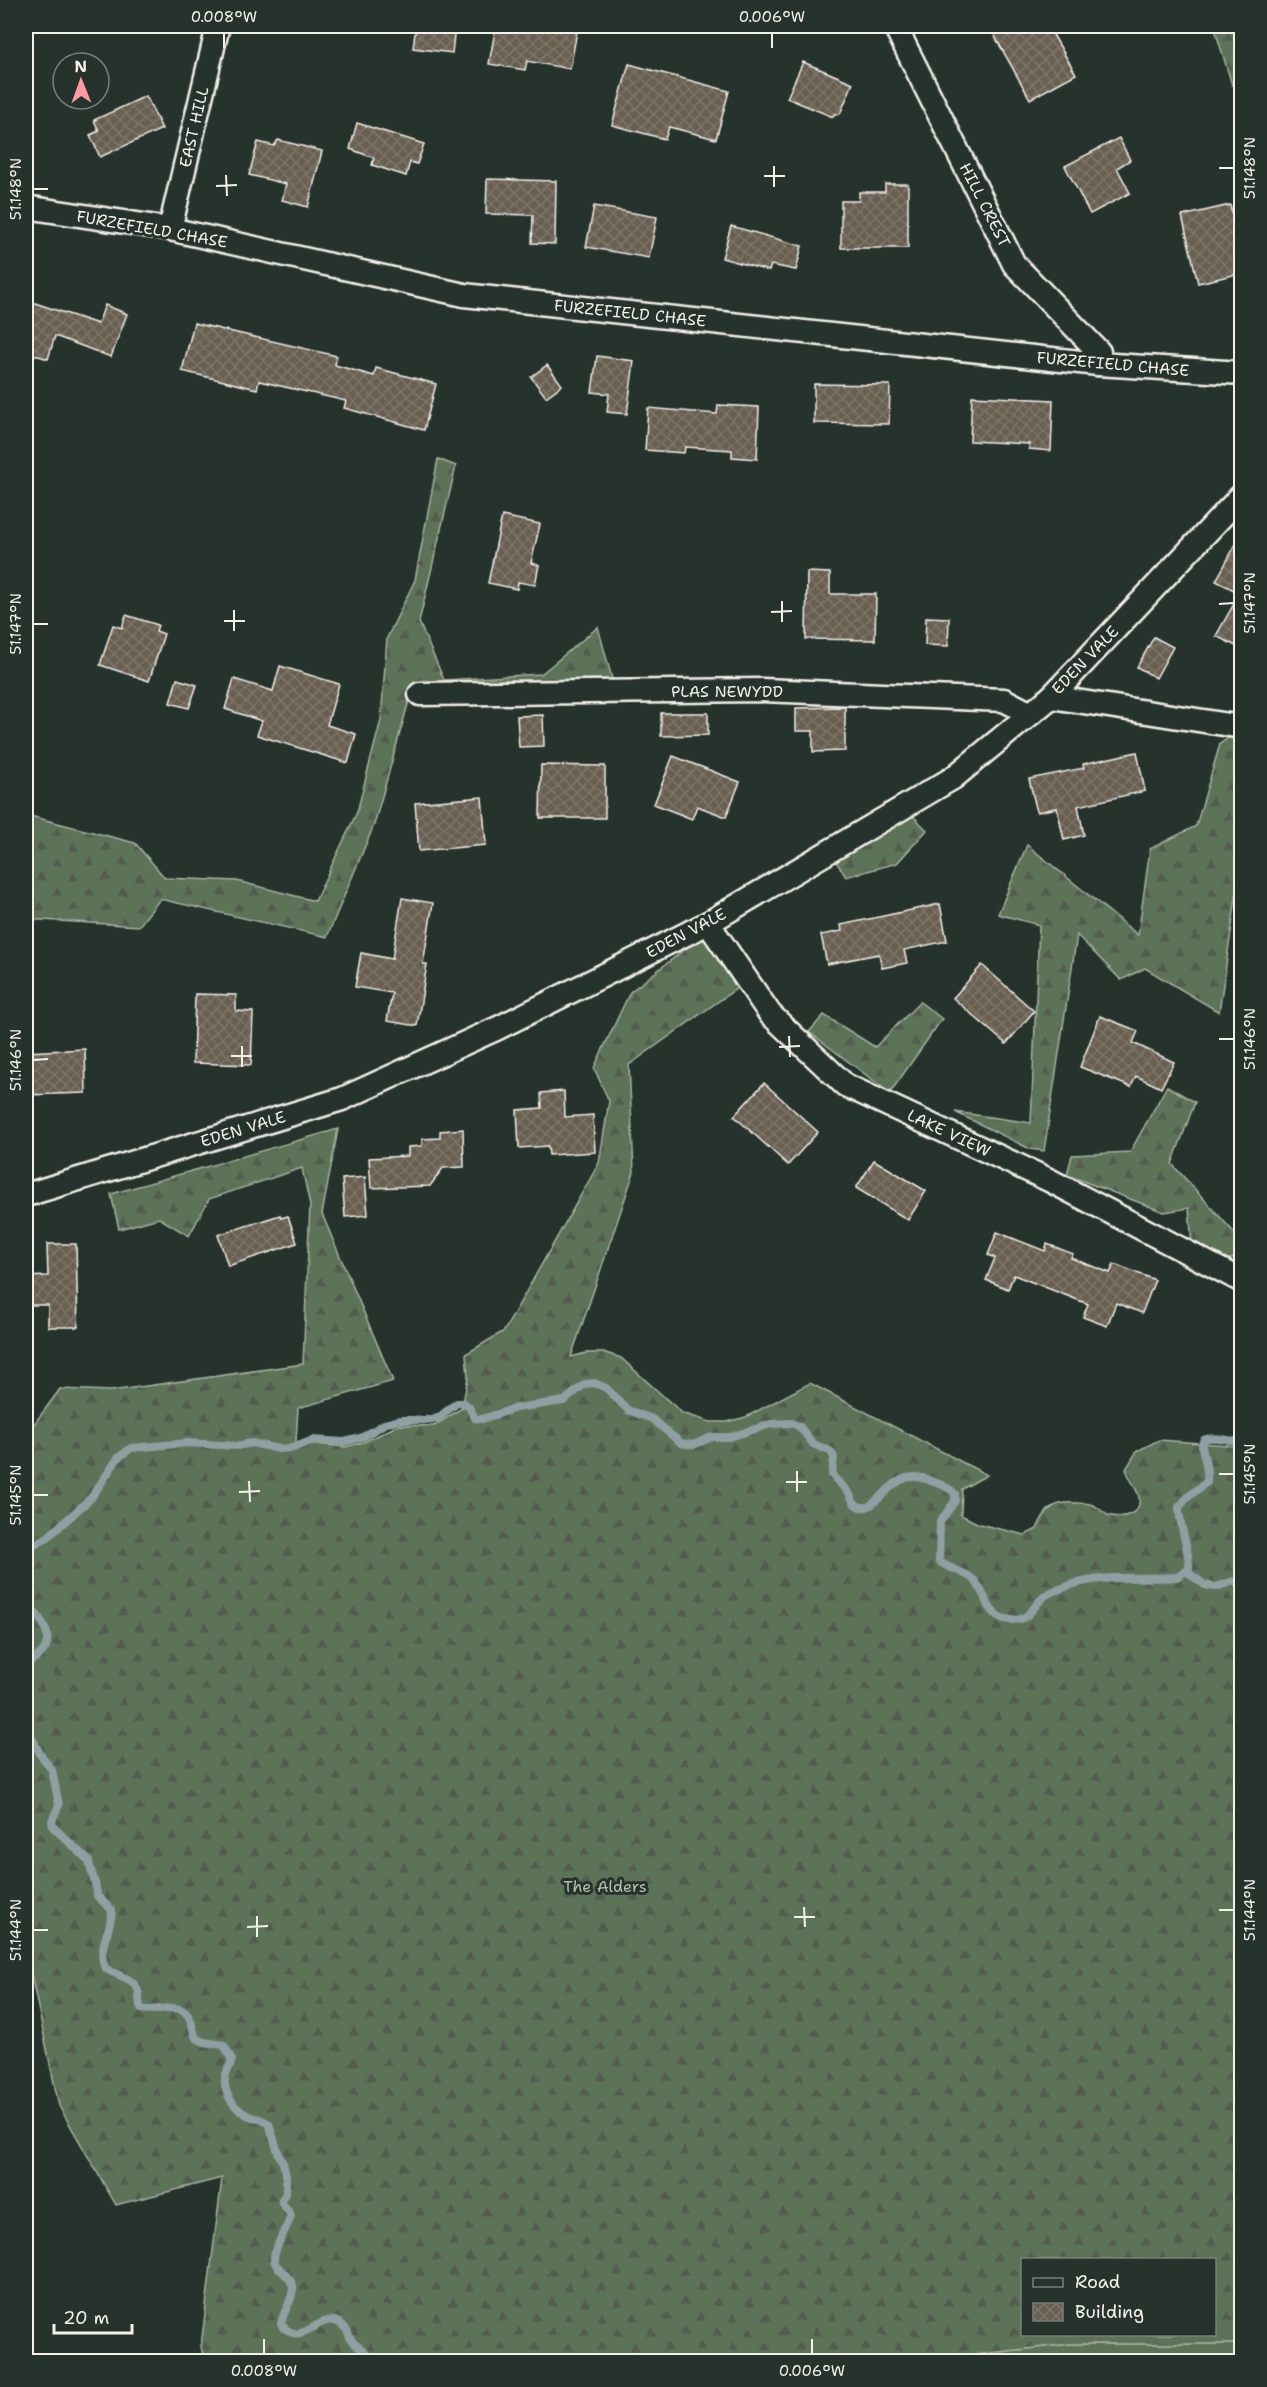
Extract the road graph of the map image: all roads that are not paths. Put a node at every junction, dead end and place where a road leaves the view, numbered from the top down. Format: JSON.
{"nodes":[{"id":1,"x":218,"y":26,"type":"edge"},
{"id":2,"x":895,"y":26,"type":"edge"},
{"id":3,"x":26,"y":207,"type":"edge"},
{"id":4,"x":170,"y":229,"type":"junction"},
{"id":5,"x":1098,"y":364,"type":"junction"},
{"id":6,"x":1242,"y":373,"type":"edge"},
{"id":7,"x":1242,"y":495,"type":"edge"},
{"id":8,"x":420,"y":694,"type":"dead end"},
{"id":9,"x":1050,"y":697,"type":"junction"},
{"id":10,"x":1029,"y":713,"type":"junction"},
{"id":11,"x":1242,"y":727,"type":"edge"},
{"id":12,"x":708,"y":923,"type":"junction"},
{"id":13,"x":26,"y":1195,"type":"edge"},
{"id":14,"x":1242,"y":1281,"type":"edge"}],
"edges":[{"from":1,"to":4,"type":"street","name":"EAST HILL"},
{"from":2,"to":5,"type":"street","name":"HILL CREST"},
{"from":3,"to":4,"type":"street","name":"FURZEFIELD CHASE"},
{"from":4,"to":5,"type":"street","name":"FURZEFIELD CHASE"},
{"from":5,"to":6,"type":"street","name":"FURZEFIELD CHASE"},
{"from":7,"to":9,"type":"street","name":"EDEN VALE"},
{"from":8,"to":10,"type":"street","name":"PLAS NEWYDD"},
{"from":9,"to":10,"type":"street","name":"EDEN VALE"},
{"from":9,"to":11,"type":"street"},
{"from":10,"to":12,"type":"street","name":"EDEN VALE"},
{"from":12,"to":13,"type":"street","name":"EDEN VALE"},
{"from":12,"to":14,"type":"street","name":"LAKE VIEW"}]}
